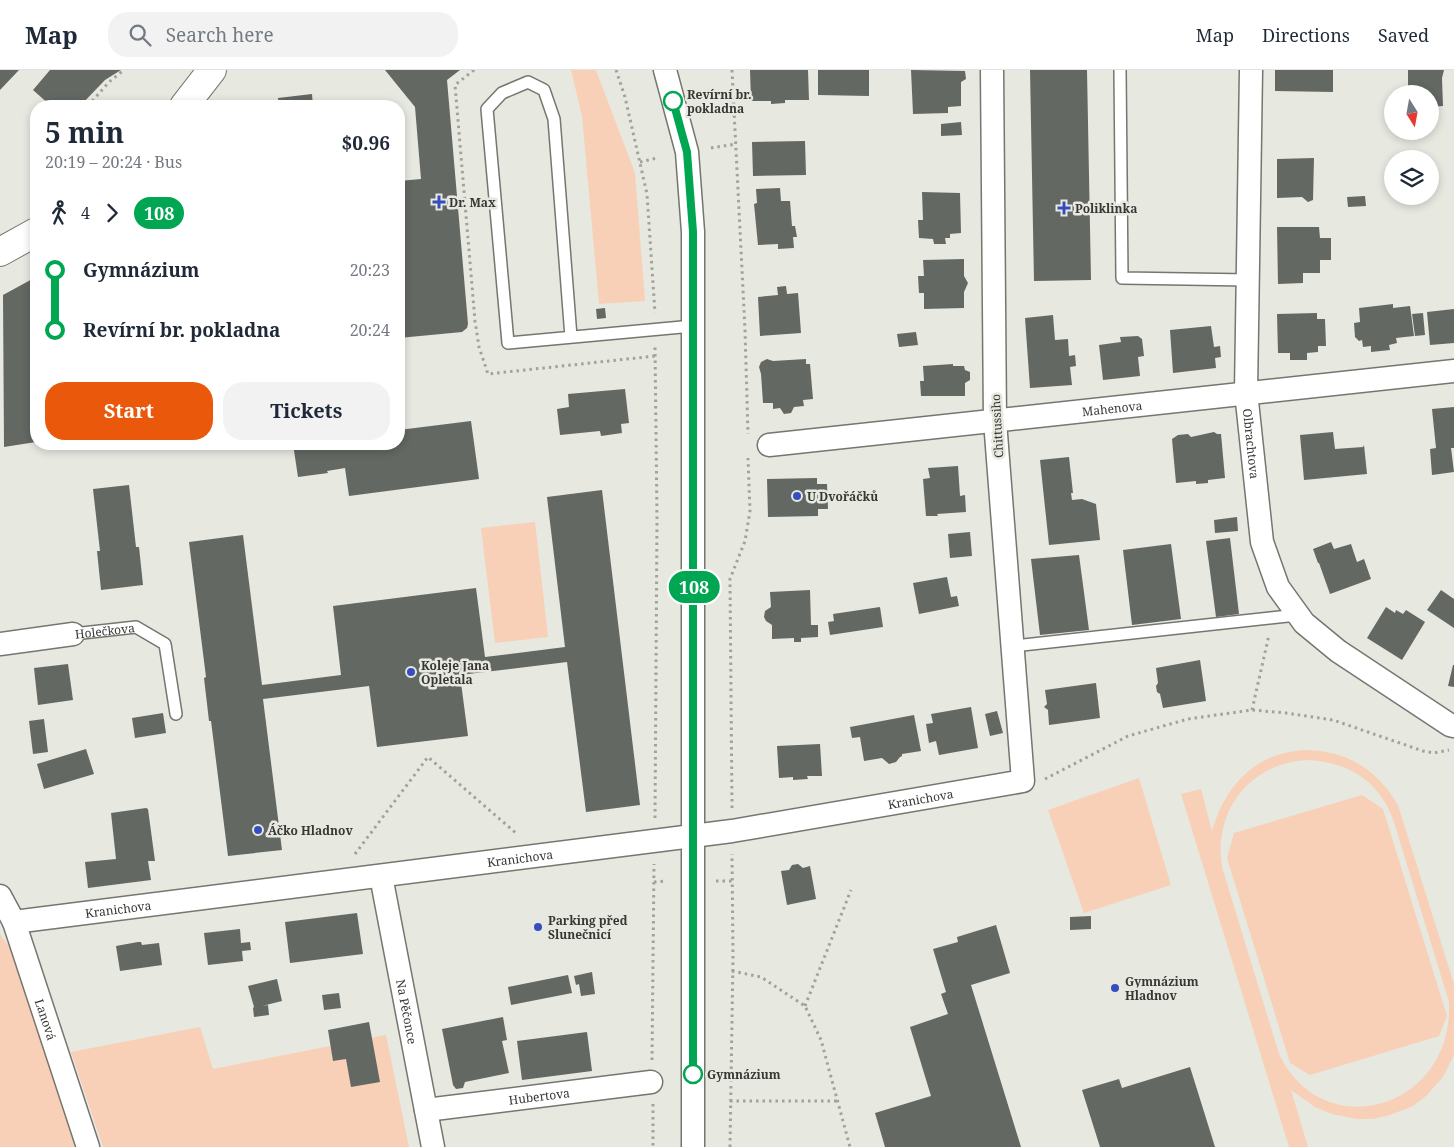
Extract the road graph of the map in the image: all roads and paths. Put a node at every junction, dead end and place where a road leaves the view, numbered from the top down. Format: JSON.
{"nodes":[{"id":1,"x":124,"y":70,"type":"edge"},
{"id":2,"x":212,"y":70,"type":"edge"},
{"id":3,"x":616,"y":70,"type":"edge"},
{"id":4,"x":665,"y":70,"type":"edge"},
{"id":5,"x":732,"y":70,"type":"edge"},
{"id":6,"x":992,"y":70,"type":"edge"},
{"id":7,"x":1120,"y":70,"type":"edge"},
{"id":8,"x":1251,"y":70,"type":"edge"},
{"id":9,"x":93,"y":100,"type":"edge"},
{"id":10,"x":189,"y":100,"type":"edge"},
{"id":11,"x":736,"y":144,"type":"junction"},
{"id":12,"x":710,"y":148,"type":"dead end"},
{"id":13,"x":657,"y":158,"type":"dead end"},
{"id":14,"x":640,"y":162,"type":"junction"},
{"id":15,"x":30,"y":235,"type":"edge"},
{"id":16,"x":0,"y":252,"type":"edge"},
{"id":17,"x":1249,"y":280,"type":"junction"},
{"id":18,"x":693,"y":326,"type":"junction"},
{"id":19,"x":656,"y":328,"type":"junction"},
{"id":20,"x":571,"y":337,"type":"junction"},
{"id":21,"x":1454,"y":371,"type":"edge"},
{"id":22,"x":1246,"y":392,"type":"junction"},
{"id":23,"x":995,"y":421,"type":"junction"},
{"id":24,"x":748,"y":437,"type":"dead end"},
{"id":25,"x":769,"y":445,"type":"dead end"},
{"id":26,"x":748,"y":456,"type":"dead end"},
{"id":27,"x":1298,"y":615,"type":"junction"},
{"id":28,"x":1273,"y":617,"type":"junction"},
{"id":29,"x":72,"y":634,"type":"joint"},
{"id":30,"x":0,"y":644,"type":"edge"},
{"id":31,"x":1013,"y":646,"type":"junction"},
{"id":32,"x":1252,"y":710,"type":"junction"},
{"id":33,"x":176,"y":714,"type":"dead end"},
{"id":34,"x":1454,"y":726,"type":"edge"},
{"id":35,"x":1454,"y":748,"type":"edge"},
{"id":36,"x":1023,"y":781,"type":"junction"},
{"id":37,"x":732,"y":831,"type":"junction"},
{"id":38,"x":694,"y":836,"type":"junction"},
{"id":39,"x":654,"y":840,"type":"junction"},
{"id":40,"x":542,"y":855,"type":"junction"},
{"id":41,"x":381,"y":876,"type":"junction"},
{"id":42,"x":716,"y":881,"type":"dead end"},
{"id":43,"x":732,"y":881,"type":"junction"},
{"id":44,"x":334,"y":882,"type":"junction"},
{"id":45,"x":654,"y":882,"type":"junction"},
{"id":46,"x":667,"y":882,"type":"dead end"},
{"id":47,"x":851,"y":890,"type":"dead end"},
{"id":48,"x":0,"y":896,"type":"edge"},
{"id":49,"x":14,"y":922,"type":"junction"},
{"id":50,"x":732,"y":971,"type":"junction"},
{"id":51,"x":805,"y":1006,"type":"junction"},
{"id":52,"x":652,"y":1082,"type":"junction"},
{"id":53,"x":730,"y":1101,"type":"junction"},
{"id":54,"x":838,"y":1102,"type":"junction"},
{"id":55,"x":426,"y":1110,"type":"junction"},
{"id":56,"x":88,"y":1147,"type":"edge"},
{"id":57,"x":434,"y":1147,"type":"edge"},
{"id":58,"x":653,"y":1147,"type":"edge"},
{"id":59,"x":693,"y":1147,"type":"edge"},
{"id":60,"x":730,"y":1147,"type":"edge"},
{"id":61,"x":850,"y":1147,"type":"edge"}],
"edges":[{"from":1,"to":9,"type":"path"},
{"from":2,"to":10,"type":"street"},
{"from":3,"to":14,"type":"path"},
{"from":4,"to":18,"type":"street"},
{"from":5,"to":11,"type":"path"},
{"from":6,"to":23,"type":"street","name":"Chittussiho"},
{"from":7,"to":17,"type":"lane"},
{"from":8,"to":17,"type":"street","name":"Olbrachtova"},
{"from":11,"to":12,"type":"path"},
{"from":11,"to":24,"type":"path"},
{"from":13,"to":14,"type":"path"},
{"from":14,"to":19,"type":"path"},
{"from":15,"to":16,"type":"street"},
{"from":17,"to":22,"type":"street","name":"Olbrachtova"},
{"from":18,"to":19,"type":"lane"},
{"from":18,"to":38,"type":"street"},
{"from":19,"to":20,"type":"lane"},
{"from":19,"to":39,"type":"path"},
{"from":20,"to":20,"type":"lane"},
{"from":21,"to":22,"type":"street","name":"Mahenova"},
{"from":22,"to":23,"type":"street","name":"Mahenova"},
{"from":22,"to":27,"type":"street","name":"Olbrachtova"},
{"from":23,"to":25,"type":"street","name":"Mahenova"},
{"from":23,"to":31,"type":"street","name":"Chittussiho"},
{"from":26,"to":37,"type":"path"},
{"from":27,"to":28,"type":"lane"},
{"from":27,"to":34,"type":"street","name":"Olbrachtova"},
{"from":28,"to":31,"type":"lane"},
{"from":28,"to":32,"type":"path"},
{"from":29,"to":30,"type":"street","name":"Holečkova"},
{"from":29,"to":33,"type":"lane","name":"Holečkova"},
{"from":31,"to":36,"type":"street","name":"Chittussiho"},
{"from":32,"to":35,"type":"path"},
{"from":32,"to":36,"type":"path"},
{"from":36,"to":37,"type":"street","name":"Kranichova"},
{"from":37,"to":38,"type":"street","name":"Kranichova"},
{"from":37,"to":43,"type":"path"},
{"from":38,"to":39,"type":"street","name":"Kranichova"},
{"from":38,"to":59,"type":"street"},
{"from":39,"to":40,"type":"street","name":"Kranichova"},
{"from":39,"to":45,"type":"path"},
{"from":40,"to":41,"type":"street","name":"Kranichova"},
{"from":40,"to":44,"type":"path"},
{"from":41,"to":44,"type":"street","name":"Kranichova"},
{"from":41,"to":55,"type":"street","name":"Na Pěčonce"},
{"from":42,"to":43,"type":"path"},
{"from":43,"to":50,"type":"path"},
{"from":44,"to":49,"type":"street","name":"Kranichova"},
{"from":45,"to":46,"type":"path"},
{"from":45,"to":52,"type":"path"},
{"from":47,"to":51,"type":"path"},
{"from":48,"to":49,"type":"street","name":"Lanová"},
{"from":49,"to":56,"type":"street","name":"Lanová"},
{"from":50,"to":51,"type":"path"},
{"from":50,"to":53,"type":"path"},
{"from":51,"to":54,"type":"path"},
{"from":52,"to":55,"type":"street","name":"Hubertova"},
{"from":52,"to":58,"type":"path"},
{"from":53,"to":54,"type":"path"},
{"from":53,"to":60,"type":"path"},
{"from":54,"to":61,"type":"path"},
{"from":55,"to":57,"type":"street","name":"Na Pěčonce"}]}
